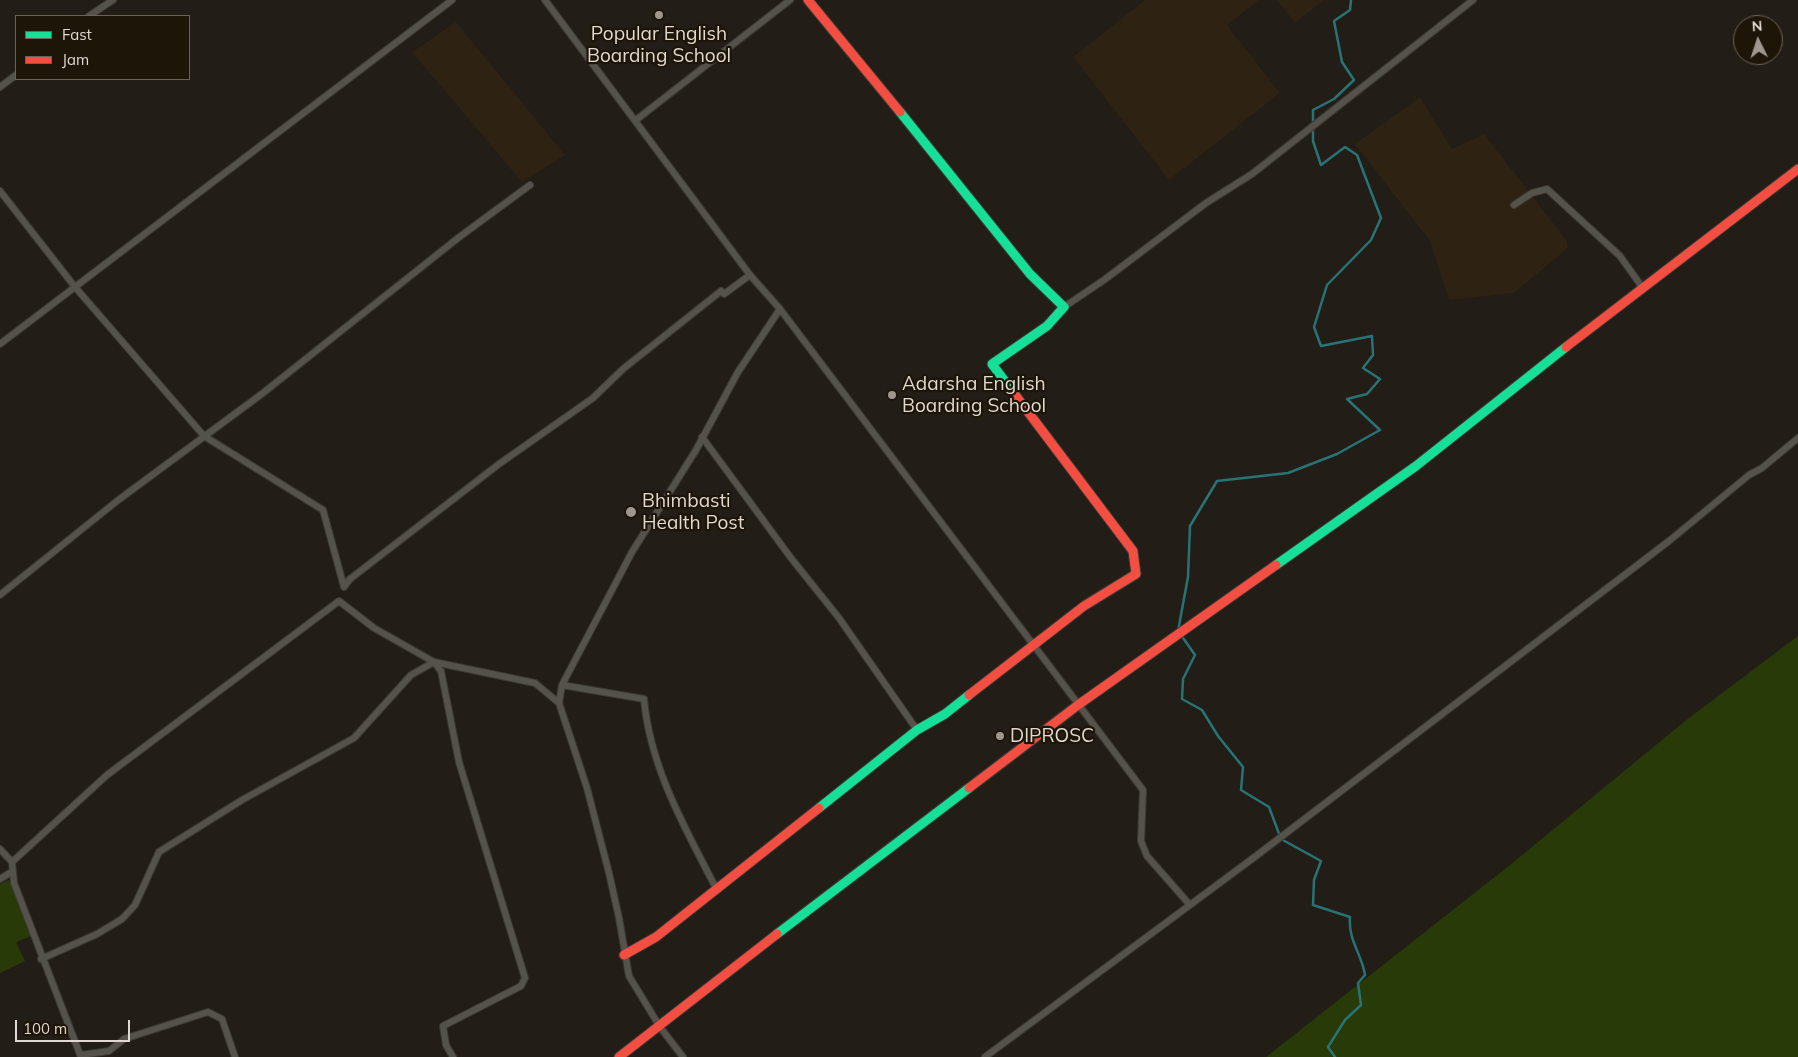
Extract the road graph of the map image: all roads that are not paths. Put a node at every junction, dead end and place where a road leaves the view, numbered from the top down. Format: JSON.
{"nodes":[{"id":1,"x":112,"y":0,"type":"edge"},
{"id":2,"x":452,"y":0,"type":"edge"},
{"id":3,"x":545,"y":0,"type":"edge"},
{"id":4,"x":790,"y":0,"type":"edge"},
{"id":5,"x":808,"y":0,"type":"edge"},
{"id":6,"x":1473,"y":0,"type":"edge"},
{"id":7,"x":90,"y":15,"type":"edge"},
{"id":8,"x":15,"y":76,"type":"edge"},
{"id":9,"x":0,"y":87,"type":"edge"},
{"id":10,"x":636,"y":120,"type":"junction"},
{"id":11,"x":1798,"y":169,"type":"edge"},
{"id":12,"x":530,"y":185,"type":"dead end"},
{"id":13,"x":0,"y":191,"type":"edge"},
{"id":14,"x":1514,"y":205,"type":"dead end"},
{"id":15,"x":750,"y":275,"type":"junction"},
{"id":16,"x":75,"y":287,"type":"junction"},
{"id":17,"x":1642,"y":287,"type":"junction"},
{"id":18,"x":1064,"y":307,"type":"junction"},
{"id":19,"x":780,"y":309,"type":"junction"},
{"id":20,"x":0,"y":344,"type":"edge"},
{"id":21,"x":204,"y":436,"type":"junction"},
{"id":22,"x":702,"y":437,"type":"junction"},
{"id":23,"x":1798,"y":438,"type":"edge"},
{"id":24,"x":0,"y":594,"type":"edge"},
{"id":25,"x":1034,"y":645,"type":"junction"},
{"id":26,"x":434,"y":662,"type":"junction"},
{"id":27,"x":562,"y":685,"type":"junction"},
{"id":28,"x":559,"y":703,"type":"junction"},
{"id":29,"x":1078,"y":705,"type":"junction"},
{"id":30,"x":918,"y":730,"type":"junction"},
{"id":31,"x":0,"y":849,"type":"edge"},
{"id":32,"x":12,"y":862,"type":"junction"},
{"id":33,"x":12,"y":871,"type":"junction"},
{"id":34,"x":0,"y":879,"type":"edge"},
{"id":35,"x":717,"y":890,"type":"junction"},
{"id":36,"x":1190,"y":905,"type":"junction"},
{"id":37,"x":624,"y":955,"type":"junction"},
{"id":38,"x":41,"y":959,"type":"junction"},
{"id":39,"x":660,"y":1027,"type":"junction"},
{"id":40,"x":109,"y":1054,"type":"edge"},
{"id":41,"x":81,"y":1056,"type":"edge"},
{"id":42,"x":235,"y":1057,"type":"edge"},
{"id":43,"x":453,"y":1057,"type":"edge"},
{"id":44,"x":619,"y":1057,"type":"edge"},
{"id":45,"x":683,"y":1057,"type":"edge"},
{"id":46,"x":985,"y":1057,"type":"edge"}],
"edges":[{"from":1,"to":7,"type":"street"},
{"from":2,"to":16,"type":"street"},
{"from":3,"to":10,"type":"street"},
{"from":4,"to":10,"type":"street"},
{"from":5,"to":18,"type":"main road"},
{"from":6,"to":18,"type":"street"},
{"from":8,"to":9,"type":"street"},
{"from":10,"to":15,"type":"street"},
{"from":11,"to":17,"type":"main road"},
{"from":12,"to":21,"type":"street"},
{"from":13,"to":16,"type":"street"},
{"from":14,"to":17,"type":"street"},
{"from":15,"to":19,"type":"street"},
{"from":15,"to":21,"type":"street"},
{"from":16,"to":20,"type":"street"},
{"from":16,"to":21,"type":"street"},
{"from":17,"to":29,"type":"main road"},
{"from":18,"to":25,"type":"main road"},
{"from":19,"to":22,"type":"street"},
{"from":19,"to":25,"type":"street"},
{"from":21,"to":24,"type":"street"},
{"from":22,"to":27,"type":"street"},
{"from":22,"to":30,"type":"street"},
{"from":23,"to":36,"type":"street"},
{"from":25,"to":29,"type":"street"},
{"from":25,"to":30,"type":"main road"},
{"from":26,"to":28,"type":"street"},
{"from":26,"to":32,"type":"street"},
{"from":26,"to":38,"type":"street"},
{"from":26,"to":43,"type":"street"},
{"from":27,"to":28,"type":"street"},
{"from":27,"to":35,"type":"street"},
{"from":28,"to":37,"type":"street"},
{"from":29,"to":36,"type":"street"},
{"from":29,"to":39,"type":"main road"},
{"from":30,"to":35,"type":"main road"},
{"from":31,"to":32,"type":"street"},
{"from":32,"to":33,"type":"street"},
{"from":33,"to":34,"type":"street"},
{"from":33,"to":38,"type":"street"},
{"from":35,"to":37,"type":"main road"},
{"from":36,"to":46,"type":"street"},
{"from":37,"to":39,"type":"street"},
{"from":38,"to":41,"type":"street"},
{"from":39,"to":44,"type":"main road"},
{"from":39,"to":45,"type":"street"},
{"from":40,"to":41,"type":"street"},
{"from":40,"to":42,"type":"street"}]}
